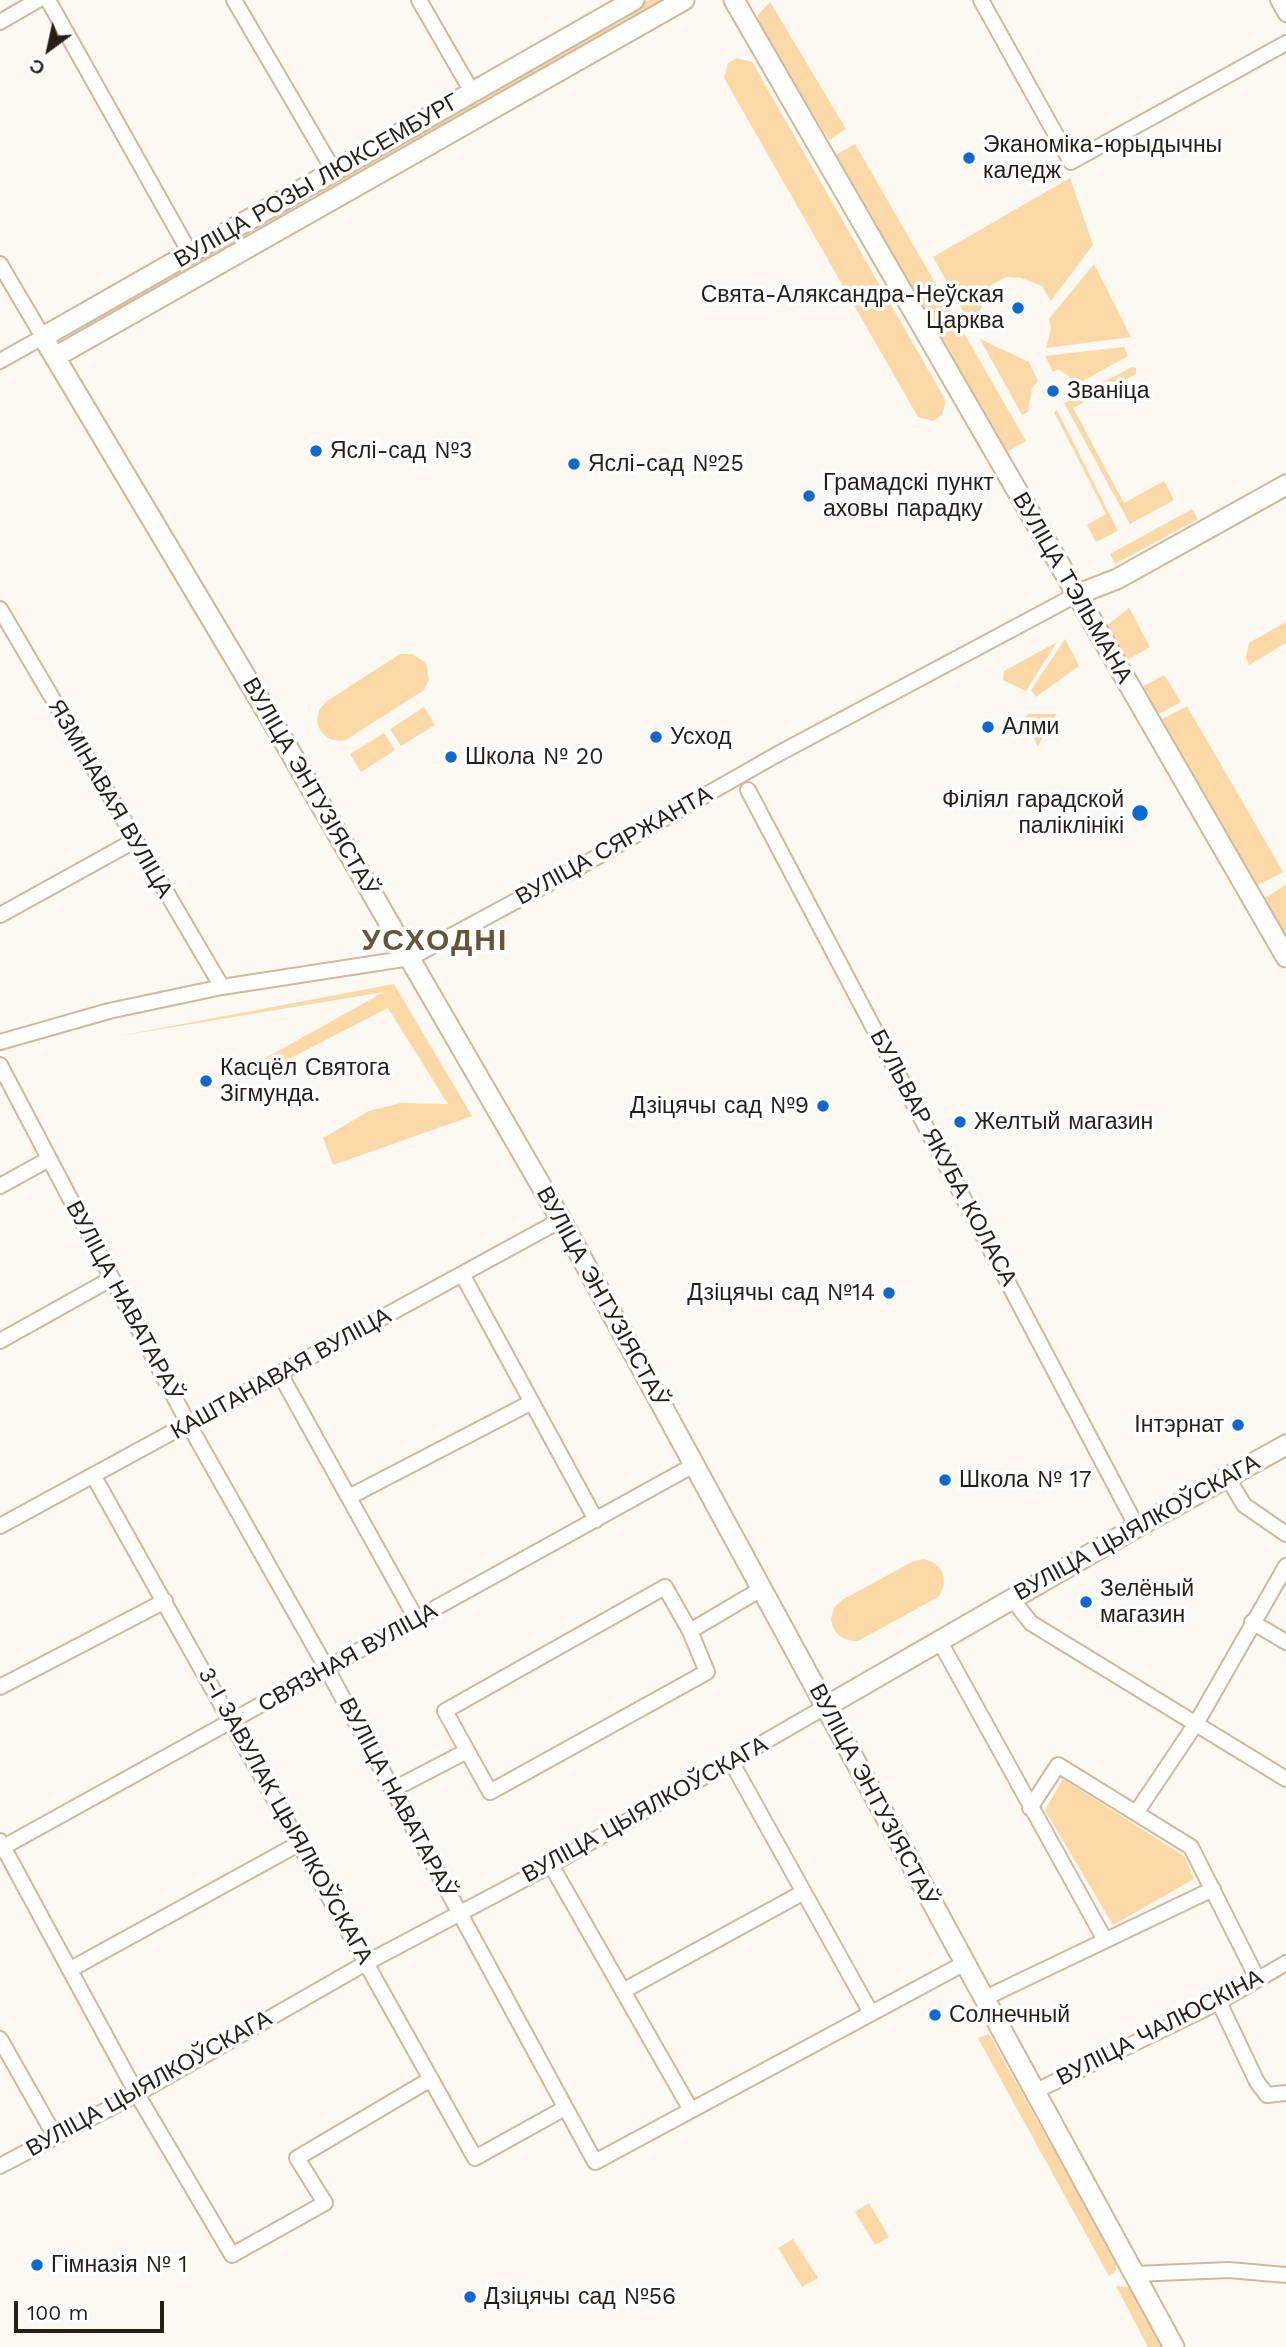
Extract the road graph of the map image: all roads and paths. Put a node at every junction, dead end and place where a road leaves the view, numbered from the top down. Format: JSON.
{"nodes":[{"id":1,"x":38,"y":0,"type":"edge"},
{"id":2,"x":48,"y":0,"type":"edge"},
{"id":3,"x":234,"y":0,"type":"edge"},
{"id":4,"x":419,"y":0,"type":"edge"},
{"id":5,"x":634,"y":0,"type":"edge"},
{"id":6,"x":684,"y":0,"type":"edge"},
{"id":7,"x":734,"y":0,"type":"edge"},
{"id":8,"x":981,"y":0,"type":"edge"},
{"id":9,"x":1278,"y":0,"type":"edge"},
{"id":10,"x":1286,"y":14,"type":"edge"},
{"id":11,"x":0,"y":22,"type":"edge"},
{"id":12,"x":1286,"y":43,"type":"edge"},
{"id":13,"x":472,"y":92,"type":"junction"},
{"id":14,"x":334,"y":171,"type":"junction"},
{"id":15,"x":190,"y":253,"type":"junction"},
{"id":16,"x":0,"y":264,"type":"edge"},
{"id":17,"x":43,"y":337,"type":"junction"},
{"id":18,"x":55,"y":357,"type":"junction"},
{"id":19,"x":0,"y":361,"type":"edge"},
{"id":20,"x":1286,"y":485,"type":"edge"},
{"id":21,"x":1076,"y":595,"type":"junction"},
{"id":22,"x":0,"y":609,"type":"edge"},
{"id":23,"x":748,"y":790,"type":"dead end"},
{"id":24,"x":134,"y":841,"type":"junction"},
{"id":25,"x":0,"y":915,"type":"edge"},
{"id":26,"x":1286,"y":957,"type":"edge"},
{"id":27,"x":410,"y":958,"type":"junction"},
{"id":28,"x":222,"y":987,"type":"junction"},
{"id":29,"x":0,"y":1042,"type":"edge"},
{"id":30,"x":0,"y":1065,"type":"edge"},
{"id":31,"x":49,"y":1159,"type":"junction"},
{"id":32,"x":0,"y":1186,"type":"edge"},
{"id":33,"x":561,"y":1220,"type":"junction"},
{"id":34,"x":462,"y":1274,"type":"junction"},
{"id":35,"x":111,"y":1279,"type":"junction"},
{"id":36,"x":0,"y":1341,"type":"edge"},
{"id":37,"x":281,"y":1374,"type":"junction"},
{"id":38,"x":531,"y":1402,"type":"junction"},
{"id":39,"x":189,"y":1425,"type":"junction"},
{"id":40,"x":1286,"y":1445,"type":"edge"},
{"id":41,"x":694,"y":1465,"type":"junction"},
{"id":42,"x":93,"y":1475,"type":"junction"},
{"id":43,"x":1228,"y":1478,"type":"junction"},
{"id":44,"x":348,"y":1497,"type":"junction"},
{"id":45,"x":596,"y":1520,"type":"junction"},
{"id":46,"x":0,"y":1526,"type":"edge"},
{"id":47,"x":1137,"y":1527,"type":"junction"},
{"id":48,"x":1286,"y":1534,"type":"edge"},
{"id":49,"x":1286,"y":1566,"type":"edge"},
{"id":50,"x":763,"y":1588,"type":"junction"},
{"id":51,"x":1012,"y":1599,"type":"junction"},
{"id":52,"x":165,"y":1601,"type":"junction"},
{"id":53,"x":417,"y":1620,"type":"junction"},
{"id":54,"x":1252,"y":1622,"type":"junction"},
{"id":55,"x":690,"y":1631,"type":"junction"},
{"id":56,"x":939,"y":1640,"type":"junction"},
{"id":57,"x":1286,"y":1642,"type":"edge"},
{"id":58,"x":327,"y":1670,"type":"junction"},
{"id":59,"x":0,"y":1688,"type":"edge"},
{"id":60,"x":825,"y":1707,"type":"junction"},
{"id":61,"x":233,"y":1721,"type":"junction"},
{"id":62,"x":1197,"y":1722,"type":"junction"},
{"id":63,"x":467,"y":1751,"type":"junction"},
{"id":64,"x":732,"y":1763,"type":"junction"},
{"id":65,"x":1286,"y":1779,"type":"edge"},
{"id":66,"x":392,"y":1790,"type":"junction"},
{"id":67,"x":1030,"y":1808,"type":"junction"},
{"id":68,"x":1136,"y":1813,"type":"junction"},
{"id":69,"x":300,"y":1843,"type":"junction"},
{"id":70,"x":1,"y":1846,"type":"edge"},
{"id":71,"x":551,"y":1865,"type":"junction"},
{"id":72,"x":1213,"y":1889,"type":"junction"},
{"id":73,"x":804,"y":1892,"type":"junction"},
{"id":74,"x":459,"y":1913,"type":"junction"},
{"id":75,"x":1105,"y":1940,"type":"junction"},
{"id":76,"x":366,"y":1963,"type":"junction"},
{"id":77,"x":1286,"y":1963,"type":"edge"},
{"id":78,"x":963,"y":1964,"type":"junction"},
{"id":79,"x":71,"y":1969,"type":"junction"},
{"id":80,"x":1257,"y":1978,"type":"junction"},
{"id":81,"x":623,"y":1991,"type":"junction"},
{"id":82,"x":983,"y":1999,"type":"junction"},
{"id":83,"x":1219,"y":2002,"type":"junction"},
{"id":84,"x":871,"y":2013,"type":"junction"},
{"id":85,"x":0,"y":2039,"type":"edge"},
{"id":86,"x":431,"y":2079,"type":"junction"},
{"id":87,"x":1034,"y":2092,"type":"junction"},
{"id":88,"x":1286,"y":2093,"type":"edge"},
{"id":89,"x":137,"y":2094,"type":"junction"},
{"id":90,"x":565,"y":2108,"type":"junction"},
{"id":91,"x":691,"y":2110,"type":"junction"},
{"id":92,"x":54,"y":2136,"type":"junction"},
{"id":93,"x":0,"y":2166,"type":"edge"},
{"id":94,"x":1133,"y":2274,"type":"junction"},
{"id":95,"x":1286,"y":2275,"type":"edge"},
{"id":96,"x":1174,"y":2347,"type":"edge"}],
"edges":[{"from":1,"to":11,"type":"street"},
{"from":2,"to":15,"type":"street"},
{"from":3,"to":14,"type":"street"},
{"from":4,"to":13,"type":"street"},
{"from":5,"to":13,"type":"main road","name":"ВУЛІЦА РОЗЫ ЛЮКСЕМБУРГ"},
{"from":6,"to":18,"type":"main road","name":"ВУЛІЦА РОЗЫ ЛЮКСЕМБУРГ"},
{"from":7,"to":21,"type":"main road","name":"ВУЛІЦА ТЭЛЬМАНА"},
{"from":8,"to":12,"type":"street"},
{"from":9,"to":10,"type":"street"},
{"from":13,"to":14,"type":"main road","name":"ВУЛІЦА РОЗЫ ЛЮКСЕМБУРГ"},
{"from":14,"to":15,"type":"main road","name":"ВУЛІЦА РОЗЫ ЛЮКСЕМБУРГ"},
{"from":15,"to":17,"type":"main road","name":"ВУЛІЦА РОЗЫ ЛЮКСЕМБУРГ"},
{"from":16,"to":17,"type":"street","name":"ВУЛІЦА ЭНТУЗІЯСТАЎ"},
{"from":17,"to":18,"type":"main road","name":"ВУЛІЦА ЭНТУЗІЯСТАЎ"},
{"from":17,"to":19,"type":"street","name":"ВУЛІЦА РОЗЫ ЛЮКСЕМБУРГ"},
{"from":18,"to":27,"type":"main road","name":"ВУЛІЦА ЭНТУЗІЯСТАЎ"},
{"from":20,"to":21,"type":"main road"},
{"from":21,"to":26,"type":"main road","name":"ВУЛІЦА ТЭЛЬМАНА"},
{"from":21,"to":27,"type":"street","name":"ВУЛІЦА СЯРЖАНТА"},
{"from":22,"to":24,"type":"street","name":"ЯЗМІНАВАЯ ВУЛІЦА"},
{"from":23,"to":47,"type":"street","name":"БУЛЬВАР ЯКУБА КОЛАСА"},
{"from":24,"to":25,"type":"street"},
{"from":24,"to":28,"type":"street","name":"ЯЗМІНАВАЯ ВУЛІЦА"},
{"from":27,"to":28,"type":"street","name":"ВУЛІЦА СЯРЖАНТА"},
{"from":27,"to":33,"type":"main road","name":"ВУЛІЦА ЭНТУЗІЯСТАЎ"},
{"from":28,"to":29,"type":"street","name":"ВУЛІЦА СЯРЖАНТА"},
{"from":30,"to":31,"type":"street","name":"ВУЛІЦА НАВАТАРАЎ"},
{"from":31,"to":32,"type":"street"},
{"from":31,"to":35,"type":"street","name":"ВУЛІЦА НАВАТАРАЎ"},
{"from":33,"to":34,"type":"street","name":"КАШТАНАВАЯ ВУЛІЦА"},
{"from":33,"to":41,"type":"main road","name":"ВУЛІЦА ЭНТУЗІЯСТАЎ"},
{"from":34,"to":37,"type":"street","name":"КАШТАНАВАЯ ВУЛІЦА"},
{"from":34,"to":38,"type":"street"},
{"from":35,"to":36,"type":"street"},
{"from":35,"to":39,"type":"street","name":"ВУЛІЦА НАВАТАРАЎ"},
{"from":37,"to":39,"type":"street","name":"КАШТАНАВАЯ ВУЛІЦА"},
{"from":37,"to":44,"type":"street"},
{"from":38,"to":44,"type":"street"},
{"from":38,"to":45,"type":"street"},
{"from":39,"to":42,"type":"street","name":"КАШТАНАВАЯ ВУЛІЦА"},
{"from":39,"to":58,"type":"street","name":"ВУЛІЦА НАВАТАРАЎ"},
{"from":40,"to":43,"type":"main road","name":"ВУЛІЦА ЦЫЯЛКОЎСКАГА"},
{"from":41,"to":45,"type":"street","name":"СВЯЗНАЯ ВУЛІЦА"},
{"from":41,"to":50,"type":"main road","name":"ВУЛІЦА ЭНТУЗІЯСТАЎ"},
{"from":42,"to":46,"type":"street","name":"КАШТАНАВАЯ ВУЛІЦА"},
{"from":42,"to":52,"type":"street","name":"3-І ЗАВУЛАК ЦЫЯЛКОЎСКАГА"},
{"from":43,"to":47,"type":"main road","name":"ВУЛІЦА ЦЫЯЛКОЎСКАГА"},
{"from":43,"to":48,"type":"street"},
{"from":44,"to":53,"type":"street"},
{"from":45,"to":53,"type":"street","name":"СВЯЗНАЯ ВУЛІЦА"},
{"from":47,"to":51,"type":"main road","name":"ВУЛІЦА ЦЫЯЛКОЎСКАГА"},
{"from":49,"to":54,"type":"street"},
{"from":50,"to":55,"type":"street"},
{"from":50,"to":60,"type":"main road","name":"ВУЛІЦА ЭНТУЗІЯСТАЎ"},
{"from":51,"to":56,"type":"main road","name":"ВУЛІЦА ЦЫЯЛКОЎСКАГА"},
{"from":51,"to":62,"type":"street"},
{"from":52,"to":59,"type":"street"},
{"from":52,"to":61,"type":"street","name":"3-І ЗАВУЛАК ЦЫЯЛКОЎСКАГА"},
{"from":53,"to":58,"type":"street","name":"СВЯЗНАЯ ВУЛІЦА"},
{"from":54,"to":57,"type":"street"},
{"from":54,"to":62,"type":"street"},
{"from":55,"to":63,"type":"street"},
{"from":55,"to":63,"type":"street"},
{"from":56,"to":60,"type":"main road","name":"ВУЛІЦА ЦЫЯЛКОЎСКАГА"},
{"from":56,"to":67,"type":"street"},
{"from":58,"to":61,"type":"street","name":"СВЯЗНАЯ ВУЛІЦА"},
{"from":58,"to":66,"type":"street","name":"ВУЛІЦА НАВАТАРАЎ"},
{"from":60,"to":64,"type":"street","name":"ВУЛІЦА ЦЫЯЛКОЎСКАГА"},
{"from":60,"to":78,"type":"main road","name":"ВУЛІЦА ЭНТУЗІЯСТАЎ"},
{"from":61,"to":69,"type":"street","name":"3-І ЗАВУЛАК ЦЫЯЛКОЎСКАГА"},
{"from":61,"to":70,"type":"street","name":"СВЯЗНАЯ ВУЛІЦА"},
{"from":62,"to":65,"type":"street"},
{"from":62,"to":68,"type":"street"},
{"from":63,"to":66,"type":"street"},
{"from":64,"to":71,"type":"street","name":"ВУЛІЦА ЦЫЯЛКОЎСКАГА"},
{"from":64,"to":73,"type":"street"},
{"from":66,"to":74,"type":"street","name":"ВУЛІЦА НАВАТАРАЎ"},
{"from":67,"to":68,"type":"street"},
{"from":67,"to":75,"type":"street"},
{"from":68,"to":72,"type":"street"},
{"from":69,"to":76,"type":"street","name":"3-І ЗАВУЛАК ЦЫЯЛКОЎСКАГА"},
{"from":69,"to":79,"type":"street"},
{"from":70,"to":79,"type":"street"},
{"from":71,"to":74,"type":"street","name":"ВУЛІЦА ЦЫЯЛКОЎСКАГА"},
{"from":71,"to":81,"type":"street"},
{"from":72,"to":75,"type":"street"},
{"from":72,"to":80,"type":"street"},
{"from":73,"to":81,"type":"street"},
{"from":73,"to":84,"type":"street"},
{"from":74,"to":76,"type":"street","name":"ВУЛІЦА ЦЫЯЛКОЎСКАГА"},
{"from":74,"to":90,"type":"street","name":"ВУЛІЦА НАВАТАРАЎ"},
{"from":75,"to":82,"type":"street"},
{"from":76,"to":86,"type":"street","name":"3-І ЗАВУЛАК ЦЫЯЛКОЎСКАГА"},
{"from":76,"to":89,"type":"street","name":"ВУЛІЦА ЦЫЯЛКОЎСКАГА"},
{"from":77,"to":80,"type":"street","name":"ВУЛІЦА ЧАЛЮСКІНА"},
{"from":78,"to":82,"type":"main road","name":"ВУЛІЦА ЭНТУЗІЯСТАЎ"},
{"from":78,"to":84,"type":"street","name":"ВУЛІЦА НАВАТАРАЎ"},
{"from":79,"to":89,"type":"street"},
{"from":80,"to":83,"type":"street","name":"ВУЛІЦА ЧАЛЮСКІНА"},
{"from":81,"to":91,"type":"street"},
{"from":82,"to":87,"type":"main road","name":"ВУЛІЦА ЭНТУЗІЯСТАЎ"},
{"from":83,"to":87,"type":"street","name":"ВУЛІЦА ЧАЛЮСКІНА"},
{"from":83,"to":88,"type":"street"},
{"from":84,"to":91,"type":"street","name":"ВУЛІЦА НАВАТАРАЎ"},
{"from":85,"to":92,"type":"street"},
{"from":86,"to":89,"type":"street"},
{"from":86,"to":90,"type":"street","name":"3-І ЗАВУЛАК ЦЫЯЛКОЎСКАГА"},
{"from":87,"to":94,"type":"main road","name":"ВУЛІЦА ЭНТУЗІЯСТАЎ"},
{"from":89,"to":92,"type":"street","name":"ВУЛІЦА ЦЫЯЛКОЎСКАГА"},
{"from":90,"to":91,"type":"street","name":"ВУЛІЦА НАВАТАРАЎ"},
{"from":92,"to":93,"type":"street","name":"ВУЛІЦА ЦЫЯЛКОЎСКАГА"},
{"from":94,"to":95,"type":"street"},
{"from":94,"to":96,"type":"main road","name":"ВУЛІЦА ЭНТУЗІЯСТАЎ"}]}
